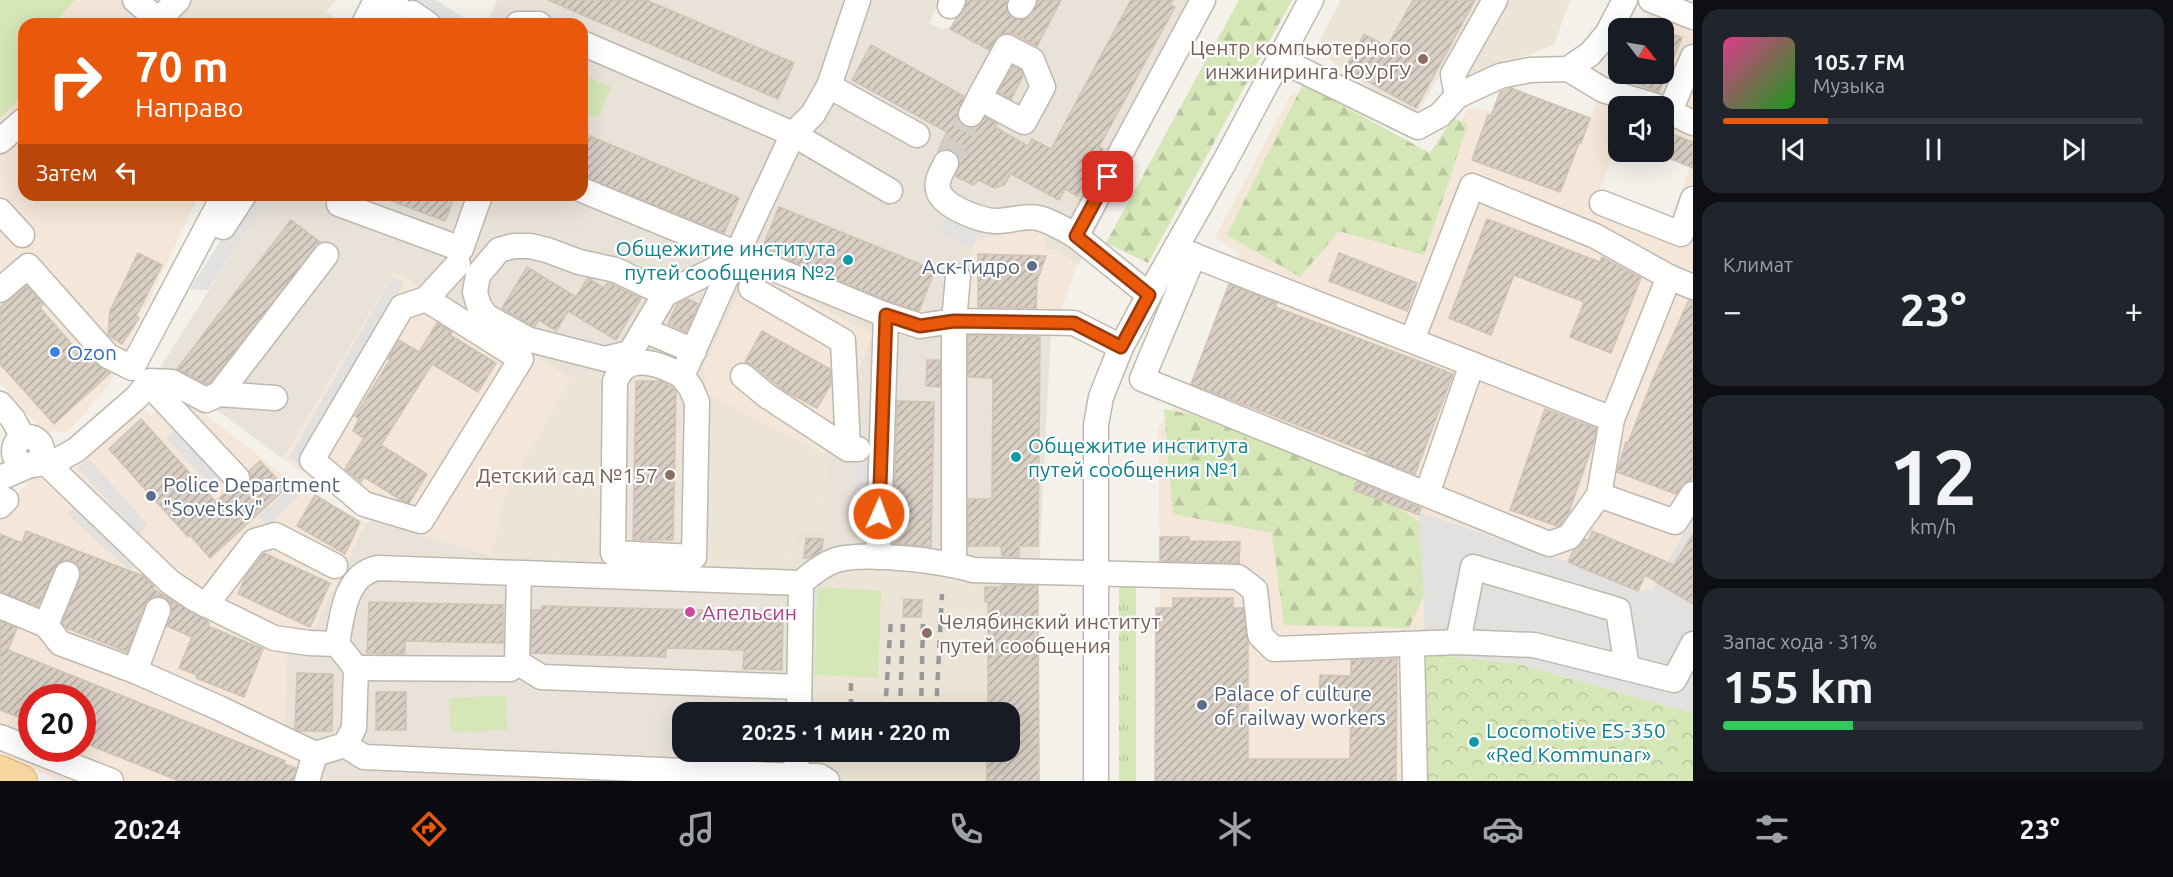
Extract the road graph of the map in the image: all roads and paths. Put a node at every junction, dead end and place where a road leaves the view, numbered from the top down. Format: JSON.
{"nodes":[{"id":1,"x":135,"y":0,"type":"edge"},
{"id":2,"x":178,"y":0,"type":"edge"},
{"id":3,"x":376,"y":0,"type":"edge"},
{"id":4,"x":858,"y":0,"type":"edge"},
{"id":5,"x":1203,"y":0,"type":"edge"},
{"id":6,"x":1311,"y":0,"type":"edge"},
{"id":7,"x":1495,"y":0,"type":"edge"},
{"id":8,"x":1625,"y":0,"type":"edge"},
{"id":9,"x":1652,"y":8,"type":"edge"},
{"id":10,"x":412,"y":12,"type":"edge"},
{"id":11,"x":1693,"y":17,"type":"edge"},
{"id":12,"x":156,"y":18,"type":"edge"},
{"id":13,"x":160,"y":18,"type":"edge"},
{"id":14,"x":367,"y":18,"type":"edge"},
{"id":15,"x":398,"y":18,"type":"edge"},
{"id":16,"x":1693,"y":35,"type":"edge"},
{"id":17,"x":588,"y":46,"type":"edge"},
{"id":18,"x":1693,"y":57,"type":"edge"},
{"id":19,"x":1279,"y":59,"type":"junction"},
{"id":20,"x":1568,"y":69,"type":"junction"},
{"id":21,"x":829,"y":86,"type":"junction"},
{"id":22,"x":1457,"y":96,"type":"junction"},
{"id":23,"x":1622,"y":96,"type":"edge"},
{"id":24,"x":1670,"y":96,"type":"edge"},
{"id":25,"x":1674,"y":114,"type":"edge"},
{"id":26,"x":1693,"y":123,"type":"edge"},
{"id":27,"x":18,"y":125,"type":"edge"},
{"id":28,"x":793,"y":134,"type":"junction"},
{"id":29,"x":917,"y":135,"type":"dead end"},
{"id":30,"x":0,"y":141,"type":"edge"},
{"id":31,"x":946,"y":163,"type":"tunnel mouth"},
{"id":32,"x":891,"y":191,"type":"dead end"},
{"id":33,"x":588,"y":193,"type":"edge"},
{"id":34,"x":1693,"y":199,"type":"edge"},
{"id":35,"x":221,"y":201,"type":"edge"},
{"id":36,"x":240,"y":201,"type":"edge"},
{"id":37,"x":479,"y":201,"type":"edge"},
{"id":38,"x":1602,"y":203,"type":"dead end"},
{"id":39,"x":339,"y":204,"type":"dead end"},
{"id":40,"x":0,"y":211,"type":"edge"},
{"id":41,"x":22,"y":235,"type":"dead end"},
{"id":42,"x":1076,"y":236,"type":"junction"},
{"id":43,"x":1184,"y":251,"type":"junction"},
{"id":44,"x":326,"y":255,"type":"dead end"},
{"id":45,"x":736,"y":257,"type":"junction"},
{"id":46,"x":466,"y":262,"type":"junction"},
{"id":47,"x":957,"y":277,"type":"dead end"},
{"id":48,"x":1669,"y":277,"type":"junction"},
{"id":49,"x":1693,"y":287,"type":"edge"},
{"id":50,"x":751,"y":288,"type":"dead end"},
{"id":51,"x":0,"y":290,"type":"edge"},
{"id":52,"x":664,"y":294,"type":"junction"},
{"id":53,"x":1149,"y":295,"type":"junction"},
{"id":54,"x":426,"y":299,"type":"junction"},
{"id":55,"x":886,"y":315,"type":"junction"},
{"id":56,"x":954,"y":321,"type":"junction"},
{"id":57,"x":644,"y":330,"type":"junction"},
{"id":58,"x":1412,"y":339,"type":"junction"},
{"id":59,"x":1121,"y":347,"type":"junction"},
{"id":60,"x":694,"y":351,"type":"junction"},
{"id":61,"x":1472,"y":364,"type":"junction"},
{"id":62,"x":142,"y":375,"type":"junction"},
{"id":63,"x":682,"y":376,"type":"junction"},
{"id":64,"x":743,"y":376,"type":"dead end"},
{"id":65,"x":219,"y":394,"type":"junction"},
{"id":66,"x":275,"y":398,"type":"dead end"},
{"id":67,"x":0,"y":404,"type":"edge"},
{"id":68,"x":1612,"y":419,"type":"junction"},
{"id":69,"x":848,"y":448,"type":"junction"},
{"id":70,"x":880,"y":451,"type":"junction"},
{"id":71,"x":26,"y":455,"type":"edge"},
{"id":72,"x":0,"y":477,"type":"edge"},
{"id":73,"x":237,"y":478,"type":"dead end"},
{"id":74,"x":1693,"y":494,"type":"edge"},
{"id":75,"x":1427,"y":495,"type":"junction"},
{"id":76,"x":1599,"y":495,"type":"junction"},
{"id":77,"x":878,"y":557,"type":"junction"},
{"id":78,"x":954,"y":564,"type":"junction"},
{"id":79,"x":334,"y":566,"type":"dead end"},
{"id":80,"x":1096,"y":572,"type":"junction"},
{"id":81,"x":67,"y":574,"type":"dead end"},
{"id":82,"x":519,"y":574,"type":"junction"},
{"id":83,"x":801,"y":583,"type":"junction"},
{"id":84,"x":206,"y":605,"type":"junction"},
{"id":85,"x":0,"y":606,"type":"edge"},
{"id":86,"x":158,"y":610,"type":"dead end"},
{"id":87,"x":46,"y":625,"type":"junction"},
{"id":88,"x":1458,"y":642,"type":"junction"},
{"id":89,"x":337,"y":644,"type":"junction"},
{"id":90,"x":1412,"y":645,"type":"junction"},
{"id":91,"x":1693,"y":645,"type":"edge"},
{"id":92,"x":517,"y":662,"type":"junction"},
{"id":93,"x":356,"y":668,"type":"junction"},
{"id":94,"x":1627,"y":668,"type":"junction"},
{"id":95,"x":135,"y":671,"type":"junction"},
{"id":96,"x":799,"y":687,"type":"junction"},
{"id":97,"x":799,"y":702,"type":"edge"},
{"id":98,"x":0,"y":736,"type":"edge"},
{"id":99,"x":345,"y":745,"type":"junction"},
{"id":100,"x":315,"y":754,"type":"junction"},
{"id":101,"x":797,"y":762,"type":"edge"},
{"id":102,"x":0,"y":772,"type":"edge"},
{"id":103,"x":796,"y":776,"type":"junction"},
{"id":104,"x":21,"y":781,"type":"edge"},
{"id":105,"x":111,"y":781,"type":"edge"},
{"id":106,"x":307,"y":781,"type":"edge"},
{"id":107,"x":827,"y":781,"type":"edge"},
{"id":108,"x":1096,"y":781,"type":"edge"},
{"id":109,"x":1415,"y":781,"type":"edge"}],
"edges":[{"from":1,"to":12,"type":"street"},
{"from":2,"to":13,"type":"street"},
{"from":3,"to":14,"type":"street"},
{"from":4,"to":21,"type":"street"},
{"from":5,"to":42,"type":"street"},
{"from":6,"to":19,"type":"street"},
{"from":7,"to":22,"type":"street"},
{"from":8,"to":20,"type":"street"},
{"from":9,"to":11,"type":"street"},
{"from":9,"to":16,"type":"street"},
{"from":10,"to":15,"type":"street"},
{"from":17,"to":28,"type":"street"},
{"from":18,"to":24,"type":"street"},
{"from":19,"to":22,"type":"street"},
{"from":19,"to":43,"type":"street"},
{"from":20,"to":22,"type":"street"},
{"from":20,"to":23,"type":"street"},
{"from":21,"to":28,"type":"street"},
{"from":21,"to":29,"type":"street"},
{"from":25,"to":26,"type":"street"},
{"from":27,"to":30,"type":"street"},
{"from":28,"to":32,"type":"street"},
{"from":28,"to":45,"type":"street"},
{"from":31,"to":42,"type":"street"},
{"from":33,"to":45,"type":"street"},
{"from":34,"to":38,"type":"street"},
{"from":35,"to":62,"type":"street"},
{"from":36,"to":62,"type":"street"},
{"from":37,"to":46,"type":"street"},
{"from":39,"to":46,"type":"street"},
{"from":40,"to":41,"type":"street"},
{"from":42,"to":53,"type":"street"},
{"from":43,"to":53,"type":"street"},
{"from":43,"to":58,"type":"street"},
{"from":43,"to":75,"type":"street"},
{"from":44,"to":65,"type":"street"},
{"from":45,"to":52,"type":"street"},
{"from":45,"to":55,"type":"street"},
{"from":45,"to":60,"type":"street"},
{"from":46,"to":52,"type":"street"},
{"from":46,"to":54,"type":"street"},
{"from":46,"to":57,"type":"street"},
{"from":47,"to":56,"type":"street"},
{"from":48,"to":49,"type":"street"},
{"from":48,"to":58,"type":"street"},
{"from":48,"to":68,"type":"street"},
{"from":50,"to":69,"type":"street"},
{"from":51,"to":62,"type":"street"},
{"from":52,"to":57,"type":"street"},
{"from":53,"to":59,"type":"street"},
{"from":54,"to":54,"type":"street"},
{"from":55,"to":56,"type":"street"},
{"from":55,"to":70,"type":"street"},
{"from":56,"to":59,"type":"street"},
{"from":56,"to":78,"type":"street"},
{"from":57,"to":60,"type":"street"},
{"from":58,"to":61,"type":"street"},
{"from":59,"to":80,"type":"street"},
{"from":60,"to":63,"type":"street"},
{"from":61,"to":68,"type":"street"},
{"from":61,"to":75,"type":"street"},
{"from":62,"to":65,"type":"street"},
{"from":62,"to":71,"type":"street"},
{"from":62,"to":73,"type":"street"},
{"from":63,"to":63,"type":"street"},
{"from":64,"to":69,"type":"street"},
{"from":65,"to":66,"type":"street"},
{"from":67,"to":71,"type":"street"},
{"from":68,"to":76,"type":"street"},
{"from":69,"to":70,"type":"street"},
{"from":70,"to":77,"type":"street"},
{"from":71,"to":72,"type":"street"},
{"from":71,"to":84,"type":"street"},
{"from":74,"to":76,"type":"street"},
{"from":75,"to":76,"type":"street"},
{"from":77,"to":78,"type":"street"},
{"from":77,"to":83,"type":"street"},
{"from":78,"to":80,"type":"street"},
{"from":79,"to":84,"type":"street"},
{"from":80,"to":90,"type":"street"},
{"from":80,"to":108,"type":"street"},
{"from":81,"to":87,"type":"street"},
{"from":82,"to":83,"type":"street"},
{"from":82,"to":89,"type":"street"},
{"from":82,"to":92,"type":"street"},
{"from":83,"to":96,"type":"street"},
{"from":84,"to":89,"type":"street"},
{"from":85,"to":87,"type":"street"},
{"from":86,"to":95,"type":"street"},
{"from":87,"to":95,"type":"street"},
{"from":88,"to":90,"type":"street"},
{"from":88,"to":94,"type":"street"},
{"from":88,"to":94,"type":"street"},
{"from":89,"to":93,"type":"street"},
{"from":90,"to":109,"type":"street"},
{"from":91,"to":94,"type":"street"},
{"from":92,"to":93,"type":"street"},
{"from":92,"to":96,"type":"street"},
{"from":93,"to":99,"type":"street"},
{"from":95,"to":100,"type":"street"},
{"from":96,"to":97,"type":"street"},
{"from":98,"to":105,"type":"street"},
{"from":99,"to":100,"type":"street"},
{"from":99,"to":103,"type":"street"},
{"from":100,"to":106,"type":"street"},
{"from":101,"to":103,"type":"street"},
{"from":102,"to":104,"type":"main road"},
{"from":103,"to":107,"type":"street"}]}
